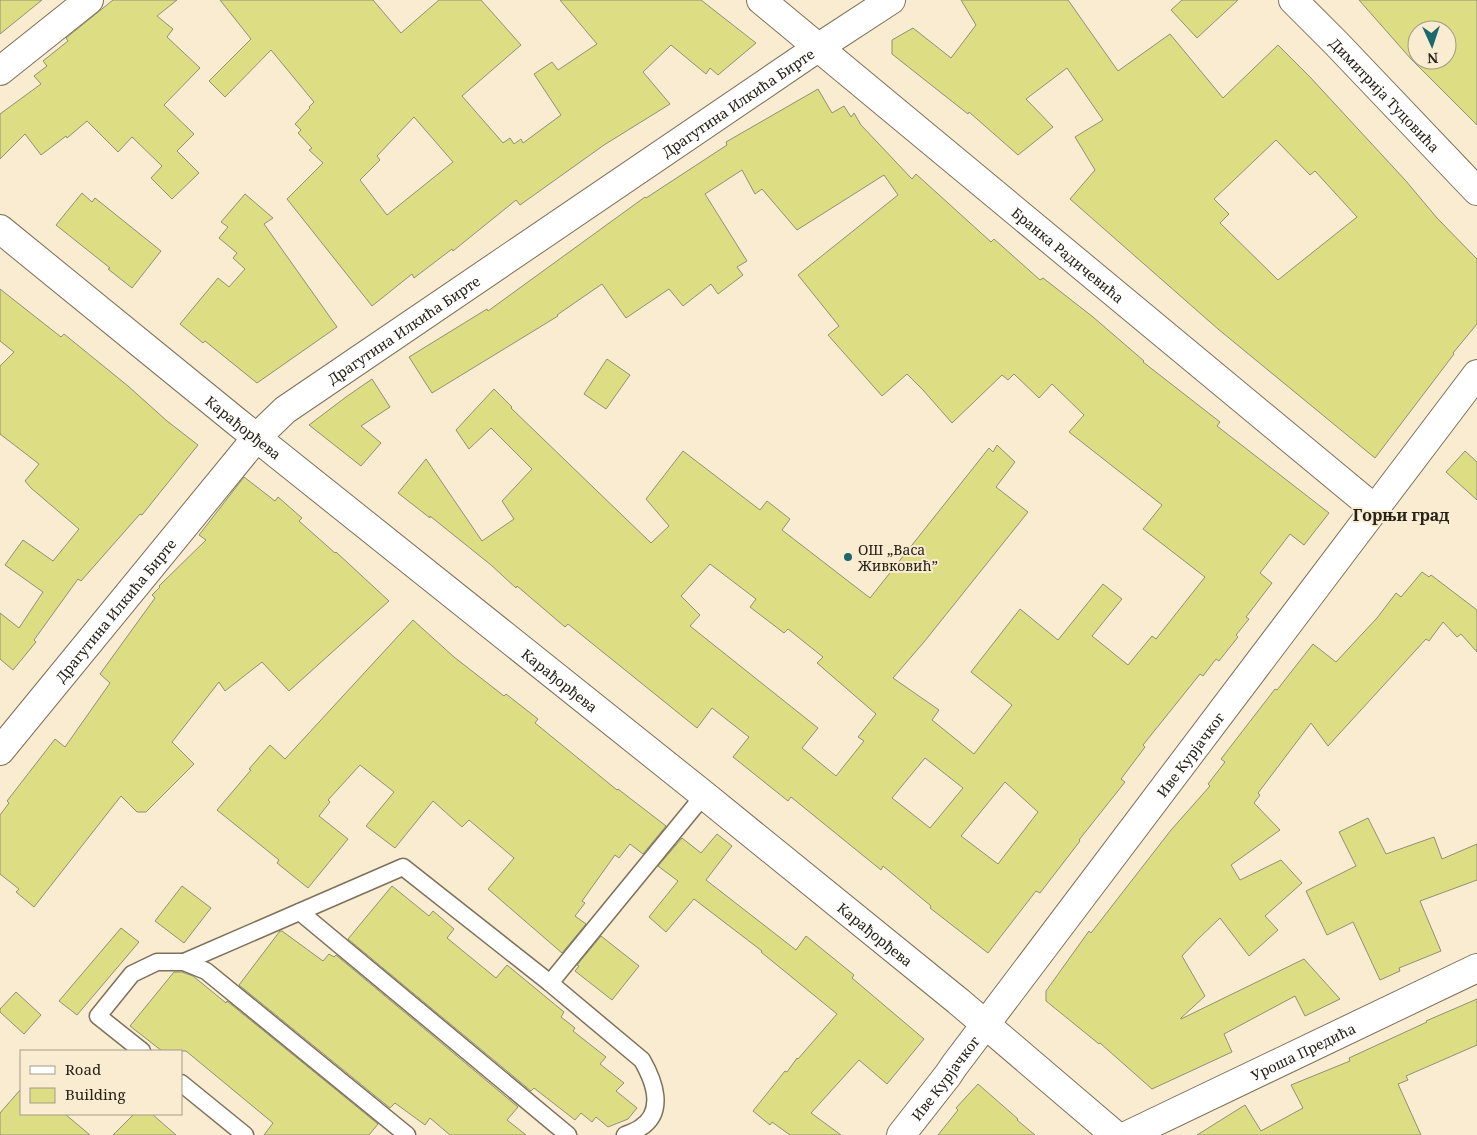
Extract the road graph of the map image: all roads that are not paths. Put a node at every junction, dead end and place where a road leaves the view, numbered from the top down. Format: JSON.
{"nodes":[{"id":1,"x":89,"y":0,"type":"edge"},
{"id":2,"x":761,"y":0,"type":"edge"},
{"id":3,"x":891,"y":0,"type":"edge"},
{"id":4,"x":1293,"y":0,"type":"edge"},
{"id":5,"x":819,"y":47,"type":"junction"},
{"id":6,"x":0,"y":71,"type":"edge"},
{"id":7,"x":1477,"y":191,"type":"edge"},
{"id":8,"x":0,"y":229,"type":"edge"},
{"id":9,"x":1477,"y":374,"type":"edge"},
{"id":10,"x":257,"y":437,"type":"junction"},
{"id":11,"x":1375,"y":509,"type":"junction"},
{"id":12,"x":0,"y":751,"type":"edge"},
{"id":13,"x":704,"y":795,"type":"junction"},
{"id":14,"x":300,"y":912,"type":"junction"},
{"id":15,"x":184,"y":962,"type":"junction"},
{"id":16,"x":1477,"y":968,"type":"edge"},
{"id":17,"x":550,"y":983,"type":"junction"},
{"id":18,"x":986,"y":1024,"type":"junction"},
{"id":19,"x":141,"y":1050,"type":"edge"},
{"id":20,"x":182,"y":1084,"type":"edge"},
{"id":21,"x":245,"y":1135,"type":"edge"},
{"id":22,"x":407,"y":1135,"type":"edge"},
{"id":23,"x":568,"y":1135,"type":"edge"},
{"id":24,"x":625,"y":1135,"type":"edge"},
{"id":25,"x":901,"y":1135,"type":"edge"},
{"id":26,"x":1115,"y":1135,"type":"edge"},
{"id":27,"x":1128,"y":1135,"type":"edge"}],
"edges":[{"from":1,"to":6,"type":"street"},
{"from":2,"to":5,"type":"street","name":"Бранка Радичевића"},
{"from":3,"to":5,"type":"street","name":"Драгутина Илкића Бирте"},
{"from":4,"to":7,"type":"street","name":"Димитрија Туцовића"},
{"from":5,"to":10,"type":"street","name":"Драгутина Илкића Бирте"},
{"from":5,"to":11,"type":"street","name":"Бранка Радичевића"},
{"from":8,"to":10,"type":"street","name":"Карађорђева"},
{"from":9,"to":11,"type":"street","name":"Иве Курјачког"},
{"from":10,"to":12,"type":"street","name":"Драгутина Илкића Бирте"},
{"from":10,"to":13,"type":"street","name":"Карађорђева"},
{"from":11,"to":18,"type":"street","name":"Иве Курјачког"},
{"from":13,"to":17,"type":"lane"},
{"from":13,"to":18,"type":"street","name":"Карађорђева"},
{"from":14,"to":15,"type":"lane"},
{"from":14,"to":17,"type":"lane"},
{"from":14,"to":23,"type":"lane"},
{"from":15,"to":19,"type":"lane"},
{"from":15,"to":22,"type":"lane"},
{"from":16,"to":27,"type":"street","name":"Уроша Предића"},
{"from":17,"to":24,"type":"lane"},
{"from":18,"to":25,"type":"street","name":"Иве Курјачког"},
{"from":18,"to":26,"type":"street","name":"Карађорђева"},
{"from":20,"to":21,"type":"lane"}]}
